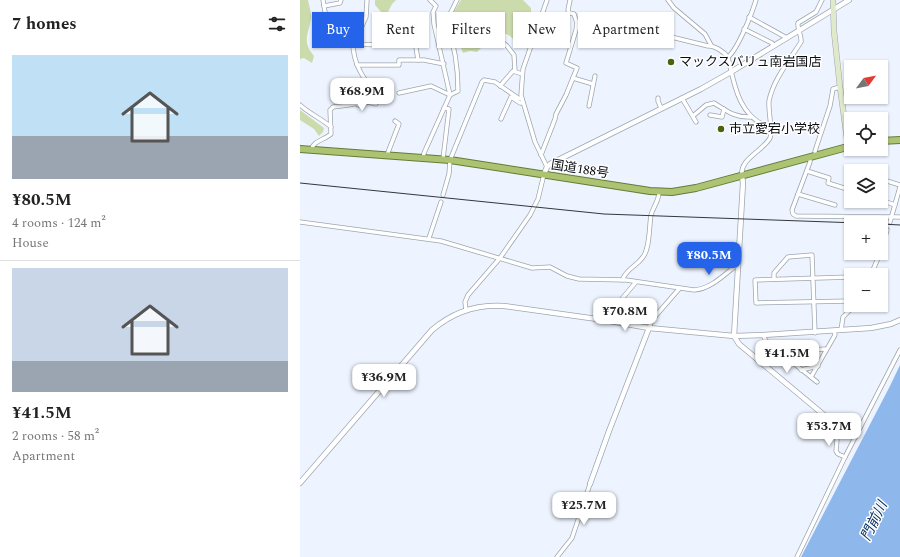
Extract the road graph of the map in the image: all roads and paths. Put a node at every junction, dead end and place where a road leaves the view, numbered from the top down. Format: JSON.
{"nodes":[{"id":1,"x":323,"y":0,"type":"edge"},
{"id":2,"x":341,"y":0,"type":"edge"},
{"id":3,"x":367,"y":0,"type":"edge"},
{"id":4,"x":430,"y":0,"type":"edge"},
{"id":5,"x":457,"y":0,"type":"edge"},
{"id":6,"x":547,"y":0,"type":"edge"},
{"id":7,"x":570,"y":0,"type":"edge"},
{"id":8,"x":668,"y":0,"type":"edge"},
{"id":9,"x":756,"y":0,"type":"edge"},
{"id":10,"x":822,"y":0,"type":"edge"},
{"id":11,"x":833,"y":0,"type":"edge"},
{"id":12,"x":849,"y":0,"type":"edge"},
{"id":13,"x":324,"y":6,"type":"junction"},
{"id":14,"x":833,"y":9,"type":"junction"},
{"id":15,"x":325,"y":12,"type":"edge"},
{"id":16,"x":749,"y":17,"type":"junction"},
{"id":17,"x":364,"y":22,"type":"edge"},
{"id":18,"x":744,"y":29,"type":"junction"},
{"id":19,"x":799,"y":30,"type":"junction"},
{"id":20,"x":674,"y":38,"type":"edge"},
{"id":21,"x":787,"y":38,"type":"junction"},
{"id":22,"x":505,"y":44,"type":"edge"},
{"id":23,"x":711,"y":45,"type":"junction"},
{"id":24,"x":773,"y":46,"type":"junction"},
{"id":25,"x":354,"y":48,"type":"edge"},
{"id":26,"x":416,"y":48,"type":"edge"},
{"id":27,"x":728,"y":57,"type":"junction"},
{"id":28,"x":418,"y":60,"type":"junction"},
{"id":29,"x":444,"y":64,"type":"junction"},
{"id":30,"x":357,"y":65,"type":"junction"},
{"id":31,"x":515,"y":71,"type":"junction"},
{"id":32,"x":731,"y":72,"type":"junction"},
{"id":33,"x":522,"y":74,"type":"junction"},
{"id":34,"x":595,"y":76,"type":"dead end"},
{"id":35,"x":573,"y":78,"type":"junction"},
{"id":36,"x":594,"y":84,"type":"junction"},
{"id":37,"x":500,"y":86,"type":"junction"},
{"id":38,"x":840,"y":87,"type":"junction"},
{"id":39,"x":399,"y":93,"type":"dead end"},
{"id":40,"x":450,"y":95,"type":"junction"},
{"id":41,"x":658,"y":98,"type":"dead end"},
{"id":42,"x":682,"y":98,"type":"junction"},
{"id":43,"x":522,"y":101,"type":"junction"},
{"id":44,"x":355,"y":104,"type":"junction"},
{"id":45,"x":376,"y":104,"type":"dead end"},
{"id":46,"x":300,"y":106,"type":"edge"},
{"id":47,"x":589,"y":106,"type":"dead end"},
{"id":48,"x":444,"y":108,"type":"junction"},
{"id":49,"x":661,"y":108,"type":"junction"},
{"id":50,"x":724,"y":109,"type":"junction"},
{"id":51,"x":844,"y":112,"type":"edge"},
{"id":52,"x":710,"y":115,"type":"dead end"},
{"id":53,"x":693,"y":116,"type":"junction"},
{"id":54,"x":751,"y":116,"type":"junction"},
{"id":55,"x":502,"y":119,"type":"dead end"},
{"id":56,"x":395,"y":121,"type":"dead end"},
{"id":57,"x":696,"y":122,"type":"dead end"},
{"id":58,"x":331,"y":127,"type":"junction"},
{"id":59,"x":771,"y":128,"type":"junction"},
{"id":60,"x":900,"y":140,"type":"edge"},
{"id":61,"x":888,"y":141,"type":"edge"},
{"id":62,"x":844,"y":148,"type":"edge"},
{"id":63,"x":300,"y":149,"type":"edge"},
{"id":64,"x":310,"y":150,"type":"junction"},
{"id":65,"x":387,"y":155,"type":"junction"},
{"id":66,"x":540,"y":155,"type":"junction"},
{"id":67,"x":813,"y":157,"type":"junction"},
{"id":68,"x":423,"y":158,"type":"junction"},
{"id":69,"x":442,"y":159,"type":"junction"},
{"id":70,"x":450,"y":160,"type":"junction"},
{"id":71,"x":546,"y":167,"type":"junction"},
{"id":72,"x":807,"y":171,"type":"junction"},
{"id":73,"x":544,"y":174,"type":"junction"},
{"id":74,"x":742,"y":176,"type":"junction"},
{"id":75,"x":888,"y":182,"type":"edge"},
{"id":76,"x":900,"y":186,"type":"edge"},
{"id":77,"x":844,"y":188,"type":"edge"},
{"id":78,"x":659,"y":192,"type":"junction"},
{"id":79,"x":798,"y":194,"type":"junction"},
{"id":80,"x":443,"y":195,"type":"dead end"},
{"id":81,"x":441,"y":202,"type":"dead end"},
{"id":82,"x":888,"y":203,"type":"edge"},
{"id":83,"x":835,"y":205,"type":"dead end"},
{"id":84,"x":894,"y":205,"type":"junction"},
{"id":85,"x":891,"y":217,"type":"junction"},
{"id":86,"x":900,"y":217,"type":"edge"},
{"id":87,"x":300,"y":222,"type":"edge"},
{"id":88,"x":890,"y":222,"type":"tunnel mouth"},
{"id":89,"x":429,"y":238,"type":"junction"},
{"id":90,"x":500,"y":258,"type":"junction"},
{"id":91,"x":738,"y":264,"type":"junction"},
{"id":92,"x":844,"y":277,"type":"edge"},
{"id":93,"x":812,"y":278,"type":"junction"},
{"id":94,"x":774,"y":279,"type":"junction"},
{"id":95,"x":622,"y":280,"type":"junction"},
{"id":96,"x":636,"y":282,"type":"junction"},
{"id":97,"x":680,"y":289,"type":"junction"},
{"id":98,"x":844,"y":301,"type":"edge"},
{"id":99,"x":813,"y":302,"type":"junction"},
{"id":100,"x":466,"y":310,"type":"junction"},
{"id":101,"x":848,"y":312,"type":"edge"},
{"id":102,"x":604,"y":320,"type":"junction"},
{"id":103,"x":900,"y":320,"type":"edge"},
{"id":104,"x":649,"y":328,"type":"junction"},
{"id":105,"x":841,"y":330,"type":"junction"},
{"id":106,"x":834,"y":331,"type":"junction"},
{"id":107,"x":815,"y":333,"type":"junction"},
{"id":108,"x":763,"y":335,"type":"junction"},
{"id":109,"x":734,"y":336,"type":"junction"},
{"id":110,"x":826,"y":350,"type":"junction"},
{"id":111,"x":900,"y":350,"type":"edge"},
{"id":112,"x":780,"y":353,"type":"junction"},
{"id":113,"x":818,"y":366,"type":"junction"},
{"id":114,"x":801,"y":370,"type":"junction"},
{"id":115,"x":812,"y":377,"type":"junction"},
{"id":116,"x":817,"y":382,"type":"dead end"},
{"id":117,"x":830,"y":420,"type":"joint"},
{"id":118,"x":845,"y":457,"type":"junction"},
{"id":119,"x":300,"y":483,"type":"edge"},
{"id":120,"x":590,"y":484,"type":"joint"},
{"id":121,"x":557,"y":557,"type":"edge"},
{"id":122,"x":797,"y":557,"type":"edge"}],
"edges":[{"from":1,"to":13,"type":"street"},
{"from":2,"to":13,"type":"street"},
{"from":3,"to":17,"type":"street"},
{"from":4,"to":29,"type":"street"},
{"from":5,"to":40,"type":"street"},
{"from":6,"to":33,"type":"street"},
{"from":7,"to":35,"type":"street"},
{"from":8,"to":23,"type":"street"},
{"from":9,"to":16,"type":"street"},
{"from":10,"to":19,"type":"street"},
{"from":11,"to":14,"type":"main road"},
{"from":12,"to":14,"type":"street"},
{"from":13,"to":15,"type":"street"},
{"from":14,"to":19,"type":"street"},
{"from":14,"to":38,"type":"main road"},
{"from":16,"to":18,"type":"street"},
{"from":16,"to":21,"type":"street"},
{"from":18,"to":24,"type":"street"},
{"from":18,"to":27,"type":"street"},
{"from":19,"to":21,"type":"street"},
{"from":19,"to":59,"type":"street"},
{"from":20,"to":23,"type":"street"},
{"from":21,"to":24,"type":"street"},
{"from":22,"to":31,"type":"street"},
{"from":23,"to":27,"type":"street"},
{"from":24,"to":32,"type":"street"},
{"from":25,"to":30,"type":"street"},
{"from":26,"to":28,"type":"street"},
{"from":27,"to":32,"type":"street"},
{"from":28,"to":29,"type":"street"},
{"from":28,"to":30,"type":"street"},
{"from":29,"to":40,"type":"street"},
{"from":30,"to":44,"type":"street"},
{"from":31,"to":33,"type":"street"},
{"from":31,"to":37,"type":"street"},
{"from":32,"to":42,"type":"street"},
{"from":32,"to":54,"type":"street"},
{"from":33,"to":43,"type":"street"},
{"from":34,"to":36,"type":"street"},
{"from":35,"to":36,"type":"street"},
{"from":35,"to":66,"type":"street"},
{"from":36,"to":47,"type":"street"},
{"from":37,"to":43,"type":"street"},
{"from":37,"to":70,"type":"street"},
{"from":38,"to":51,"type":"main road"},
{"from":38,"to":67,"type":"street"},
{"from":39,"to":40,"type":"street"},
{"from":40,"to":48,"type":"street"},
{"from":41,"to":49,"type":"street"},
{"from":42,"to":49,"type":"street"},
{"from":42,"to":53,"type":"street"},
{"from":43,"to":55,"type":"street"},
{"from":43,"to":66,"type":"street"},
{"from":44,"to":45,"type":"street"},
{"from":44,"to":58,"type":"street"},
{"from":46,"to":58,"type":"street"},
{"from":48,"to":68,"type":"street"},
{"from":48,"to":69,"type":"street"},
{"from":49,"to":71,"type":"street"},
{"from":50,"to":52,"type":"street"},
{"from":50,"to":53,"type":"street"},
{"from":50,"to":54,"type":"street"},
{"from":53,"to":57,"type":"street"},
{"from":54,"to":59,"type":"street"},
{"from":56,"to":65,"type":"street"},
{"from":58,"to":64,"type":"street"},
{"from":59,"to":74,"type":"street"},
{"from":60,"to":61,"type":"highway"},
{"from":62,"to":67,"type":"highway","name":"国道188号"},
{"from":63,"to":64,"type":"highway","name":"国道188号"},
{"from":64,"to":65,"type":"highway","name":"国道188号"},
{"from":65,"to":68,"type":"highway","name":"国道188号"},
{"from":66,"to":71,"type":"street"},
{"from":67,"to":72,"type":"street"},
{"from":67,"to":74,"type":"highway","name":"国道188号"},
{"from":68,"to":69,"type":"highway","name":"国道188号"},
{"from":69,"to":70,"type":"highway","name":"国道188号"},
{"from":70,"to":73,"type":"highway","name":"国道188号"},
{"from":70,"to":80,"type":"street"},
{"from":71,"to":73,"type":"street"},
{"from":72,"to":77,"type":"street"},
{"from":72,"to":79,"type":"street"},
{"from":73,"to":78,"type":"highway","name":"国道188号"},
{"from":73,"to":90,"type":"street"},
{"from":74,"to":78,"type":"highway","name":"国道188号"},
{"from":74,"to":91,"type":"street"},
{"from":75,"to":76,"type":"street"},
{"from":76,"to":84,"type":"street"},
{"from":78,"to":95,"type":"street"},
{"from":79,"to":83,"type":"street"},
{"from":79,"to":85,"type":"street"},
{"from":81,"to":89,"type":"street"},
{"from":82,"to":84,"type":"street"},
{"from":84,"to":85,"type":"street"},
{"from":85,"to":86,"type":"street"},
{"from":85,"to":88,"type":"street"},
{"from":87,"to":89,"type":"street"},
{"from":89,"to":90,"type":"street"},
{"from":90,"to":95,"type":"street"},
{"from":90,"to":100,"type":"street"},
{"from":91,"to":97,"type":"street"},
{"from":91,"to":109,"type":"street"},
{"from":92,"to":93,"type":"street"},
{"from":93,"to":94,"type":"street"},
{"from":93,"to":94,"type":"street"},
{"from":93,"to":99,"type":"street"},
{"from":94,"to":99,"type":"street"},
{"from":95,"to":96,"type":"street"},
{"from":96,"to":97,"type":"street"},
{"from":96,"to":102,"type":"street"},
{"from":97,"to":104,"type":"street"},
{"from":98,"to":99,"type":"street"},
{"from":99,"to":107,"type":"street"},
{"from":100,"to":102,"type":"street"},
{"from":100,"to":119,"type":"street"},
{"from":101,"to":105,"type":"street"},
{"from":102,"to":104,"type":"street"},
{"from":103,"to":105,"type":"street"},
{"from":104,"to":109,"type":"street"},
{"from":104,"to":120,"type":"street"},
{"from":105,"to":106,"type":"street"},
{"from":106,"to":107,"type":"street"},
{"from":106,"to":110,"type":"street"},
{"from":107,"to":108,"type":"street"},
{"from":108,"to":109,"type":"street"},
{"from":108,"to":112,"type":"street"},
{"from":109,"to":117,"type":"street"},
{"from":110,"to":112,"type":"street"},
{"from":110,"to":113,"type":"street"},
{"from":111,"to":118,"type":"street"},
{"from":112,"to":114,"type":"street"},
{"from":113,"to":114,"type":"street"},
{"from":113,"to":115,"type":"street"},
{"from":114,"to":115,"type":"street"},
{"from":115,"to":116,"type":"street"},
{"from":117,"to":118,"type":"street"},
{"from":118,"to":122,"type":"street"},
{"from":120,"to":121,"type":"street"}]}
